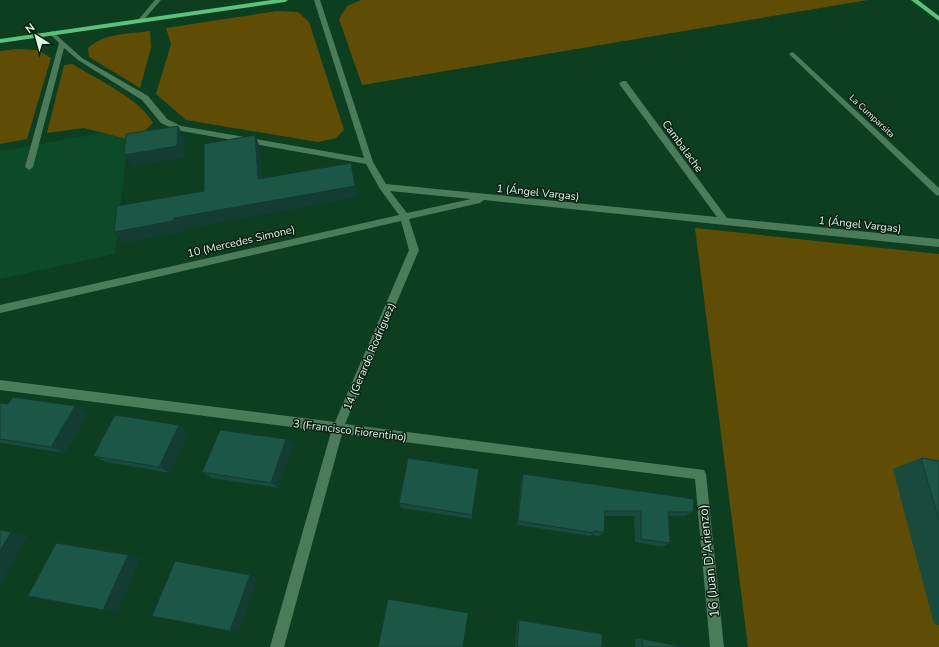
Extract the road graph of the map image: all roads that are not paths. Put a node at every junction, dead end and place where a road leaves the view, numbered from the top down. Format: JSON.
{"nodes":[{"id":1,"x":158,"y":0,"type":"edge"},
{"id":2,"x":285,"y":0,"type":"edge"},
{"id":3,"x":317,"y":0,"type":"edge"},
{"id":4,"x":914,"y":0,"type":"edge"},
{"id":5,"x":939,"y":19,"type":"edge"},
{"id":6,"x":140,"y":20,"type":"junction"},
{"id":7,"x":52,"y":33,"type":"junction"},
{"id":8,"x":0,"y":40,"type":"edge"},
{"id":9,"x":62,"y":43,"type":"junction"},
{"id":10,"x":792,"y":54,"type":"dead end"},
{"id":11,"x":623,"y":83,"type":"dead end"},
{"id":12,"x":369,"y":162,"type":"junction"},
{"id":13,"x":29,"y":167,"type":"dead end"},
{"id":14,"x":383,"y":187,"type":"junction"},
{"id":15,"x":939,"y":193,"type":"edge"},
{"id":16,"x":488,"y":198,"type":"junction"},
{"id":17,"x":404,"y":216,"type":"junction"},
{"id":18,"x":724,"y":222,"type":"junction"},
{"id":19,"x":939,"y":243,"type":"edge"},
{"id":20,"x":0,"y":309,"type":"edge"},
{"id":21,"x":0,"y":385,"type":"edge"},
{"id":22,"x":338,"y":428,"type":"junction"},
{"id":23,"x":700,"y":474,"type":"joint"},
{"id":24,"x":277,"y":647,"type":"edge"},
{"id":25,"x":716,"y":647,"type":"edge"}],
"edges":[{"from":1,"to":6,"type":"street"},
{"from":2,"to":6,"type":"main road"},
{"from":3,"to":12,"type":"street"},
{"from":4,"to":5,"type":"main road"},
{"from":6,"to":7,"type":"main road"},
{"from":7,"to":8,"type":"main road"},
{"from":7,"to":9,"type":"street"},
{"from":9,"to":12,"type":"street"},
{"from":9,"to":13,"type":"street"},
{"from":10,"to":15,"type":"street","name":"La Cumparsita"},
{"from":11,"to":18,"type":"street","name":"Cambalache"},
{"from":12,"to":14,"type":"street"},
{"from":14,"to":16,"type":"street","name":"1 (Ángel Vargas)"},
{"from":14,"to":17,"type":"street","name":"14 (Gerardo Rodríguez)"},
{"from":16,"to":17,"type":"street","name":"10 (Mercedes Simone)"},
{"from":16,"to":18,"type":"street","name":"1 (Ángel Vargas)"},
{"from":17,"to":20,"type":"street","name":"10 (Mercedes Simone)"},
{"from":17,"to":22,"type":"street","name":"14 (Gerardo Rodríguez)"},
{"from":18,"to":19,"type":"street","name":"1 (Ángel Vargas)"},
{"from":21,"to":22,"type":"street","name":"3 (Francisco Fiorentino)"},
{"from":22,"to":23,"type":"street","name":"3 (Francisco Fiorentino)"},
{"from":22,"to":24,"type":"street","name":"14 (Gerardo Rodríguez)"},
{"from":23,"to":25,"type":"street","name":"16 (Juan D'Arienzo)"}]}
